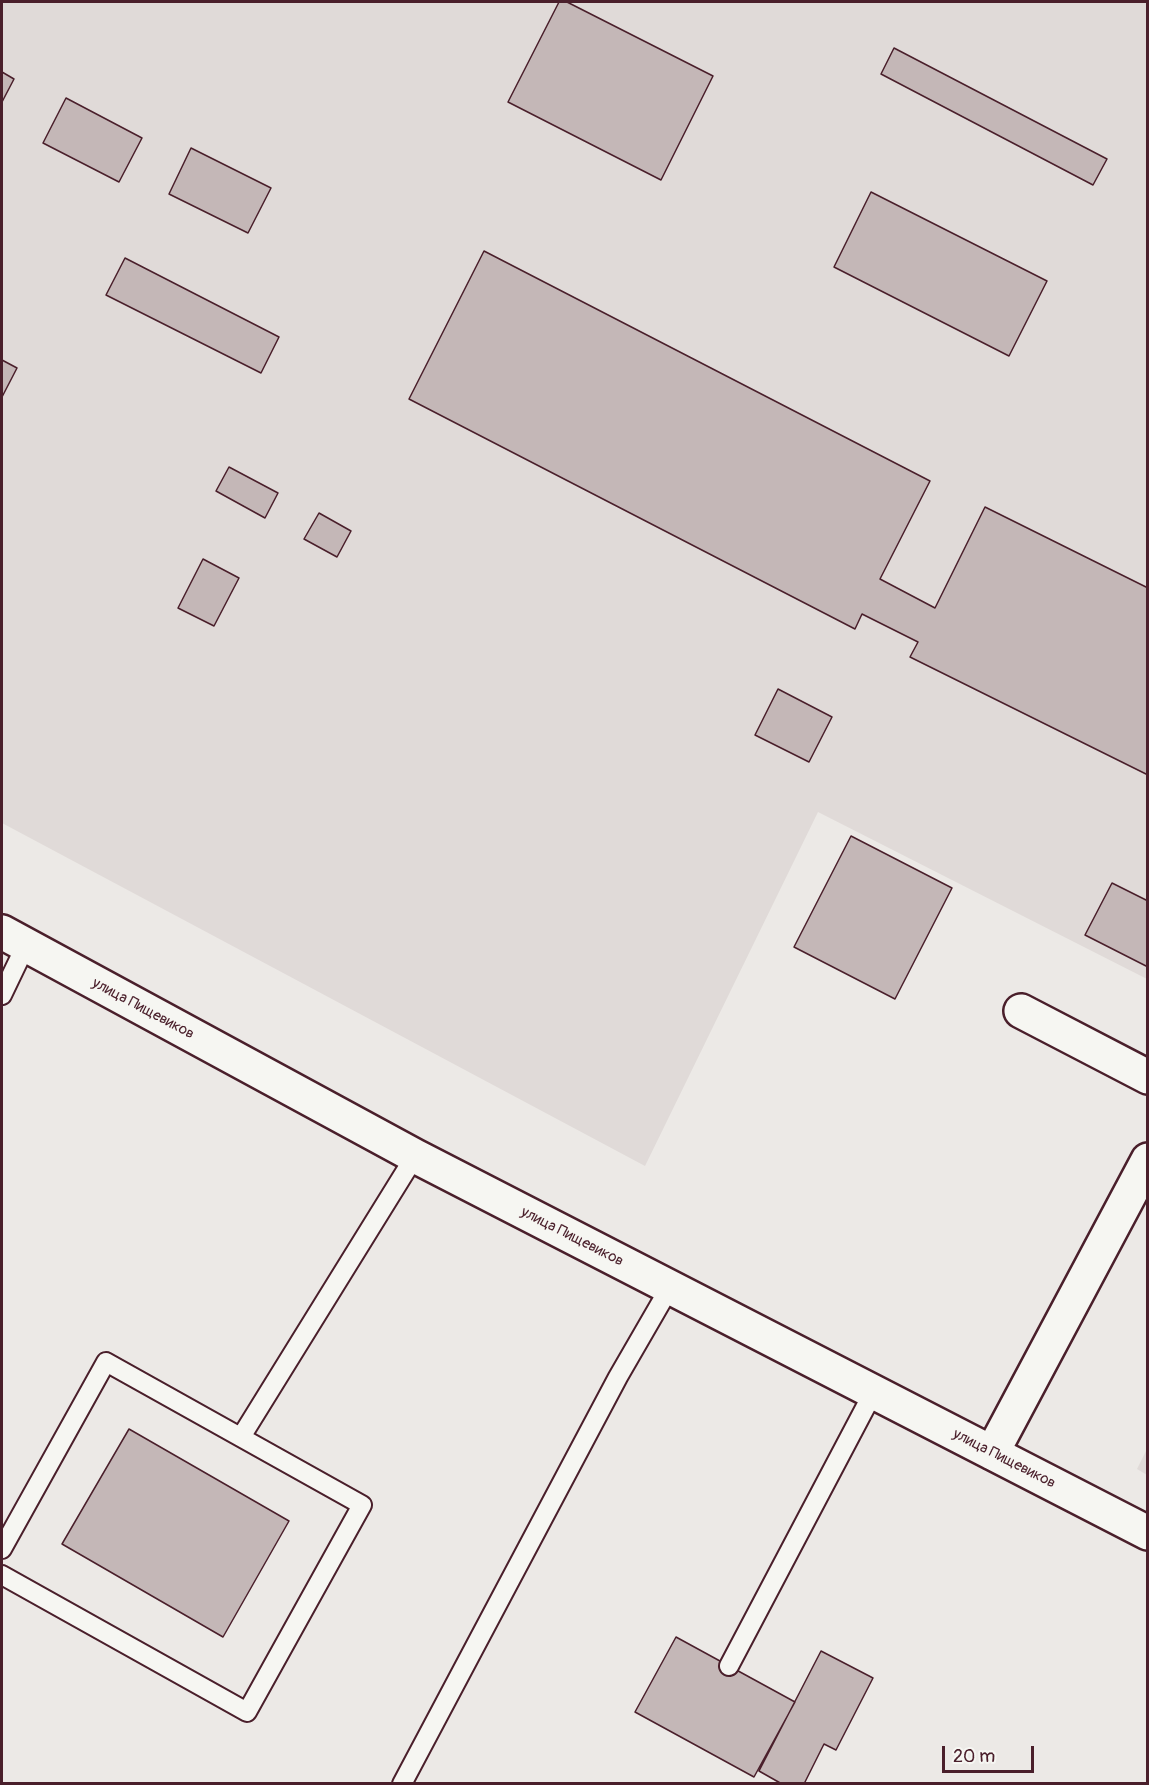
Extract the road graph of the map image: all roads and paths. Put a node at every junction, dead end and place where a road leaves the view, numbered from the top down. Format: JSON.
{"nodes":[{"id":1,"x":14,"y":939,"type":"edge"},
{"id":2,"x":2,"y":995,"type":"edge"},
{"id":3,"x":1021,"y":1011,"type":"dead end"},
{"id":4,"x":1148,"y":1077,"type":"edge"},
{"id":5,"x":415,"y":1156,"type":"junction"},
{"id":6,"x":1148,"y":1160,"type":"edge"},
{"id":7,"x":670,"y":1287,"type":"junction"},
{"id":8,"x":874,"y":1391,"type":"junction"},
{"id":9,"x":241,"y":1437,"type":"junction"},
{"id":10,"x":992,"y":1453,"type":"junction"},
{"id":11,"x":1148,"y":1533,"type":"edge"},
{"id":12,"x":2,"y":1550,"type":"edge"},
{"id":13,"x":2,"y":1575,"type":"edge"},
{"id":14,"x":729,"y":1666,"type":"dead end"},
{"id":15,"x":402,"y":1784,"type":"edge"}],
"edges":[{"from":1,"to":2,"type":"lane"},
{"from":1,"to":5,"type":"street","name":"улица Пищевиков"},
{"from":3,"to":4,"type":"street"},
{"from":5,"to":7,"type":"street","name":"улица Пищевиков"},
{"from":5,"to":9,"type":"lane"},
{"from":6,"to":10,"type":"street"},
{"from":7,"to":8,"type":"street","name":"улица Пищевиков"},
{"from":7,"to":15,"type":"lane"},
{"from":8,"to":10,"type":"street","name":"улица Пищевиков"},
{"from":8,"to":14,"type":"lane"},
{"from":9,"to":12,"type":"lane"},
{"from":9,"to":13,"type":"lane"},
{"from":10,"to":11,"type":"street","name":"улица Пищевиков"}]}
